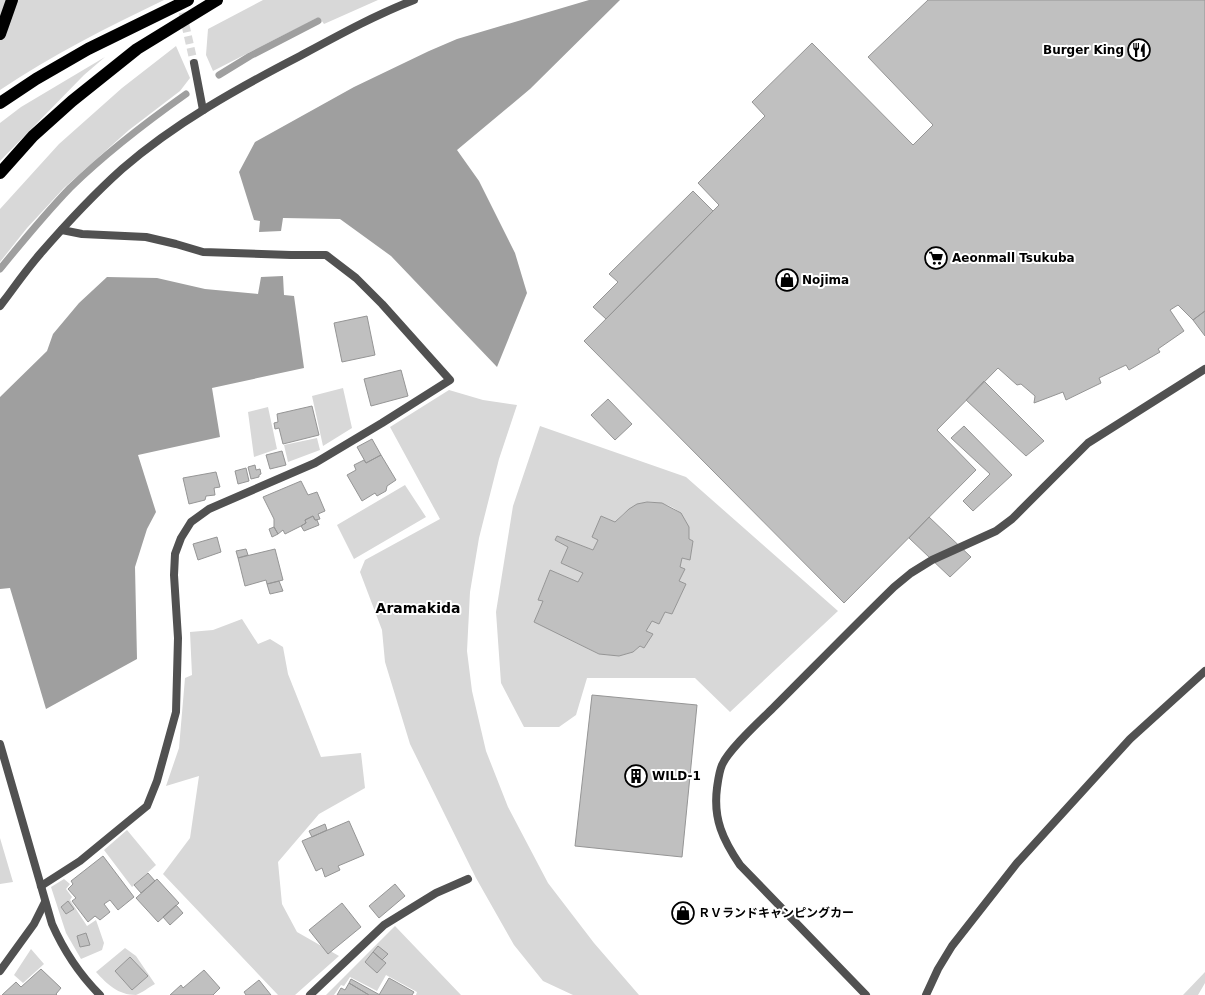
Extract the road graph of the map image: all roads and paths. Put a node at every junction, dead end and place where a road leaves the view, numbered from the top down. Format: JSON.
{"nodes":[{"id":1,"x":12,"y":0,"type":"edge"},
{"id":2,"x":188,"y":0,"type":"edge"},
{"id":3,"x":217,"y":0,"type":"edge"},
{"id":4,"x":414,"y":0,"type":"edge"},
{"id":5,"x":0,"y":34,"type":"edge"},
{"id":6,"x":194,"y":63,"type":"tunnel mouth"},
{"id":7,"x":0,"y":103,"type":"edge"},
{"id":8,"x":203,"y":110,"type":"junction"},
{"id":9,"x":0,"y":173,"type":"edge"},
{"id":10,"x":62,"y":230,"type":"junction"},
{"id":11,"x":0,"y":306,"type":"edge"},
{"id":12,"x":1205,"y":369,"type":"edge"},
{"id":13,"x":1205,"y":671,"type":"edge"},
{"id":14,"x":0,"y":744,"type":"edge"},
{"id":15,"x":468,"y":879,"type":"dead end"},
{"id":16,"x":41,"y":886,"type":"junction"},
{"id":17,"x":45,"y":902,"type":"junction"},
{"id":18,"x":0,"y":971,"type":"edge"},
{"id":19,"x":100,"y":995,"type":"edge"},
{"id":20,"x":310,"y":995,"type":"edge"},
{"id":21,"x":866,"y":995,"type":"edge"},
{"id":22,"x":926,"y":995,"type":"edge"}],
"edges":[{"from":1,"to":5,"type":"highway"},
{"from":2,"to":7,"type":"highway"},
{"from":3,"to":9,"type":"highway"},
{"from":4,"to":8,"type":"street"},
{"from":6,"to":8,"type":"street"},
{"from":8,"to":10,"type":"street"},
{"from":10,"to":11,"type":"street"},
{"from":10,"to":16,"type":"street"},
{"from":12,"to":21,"type":"street"},
{"from":13,"to":22,"type":"street"},
{"from":14,"to":16,"type":"street"},
{"from":15,"to":20,"type":"street"},
{"from":16,"to":17,"type":"street"},
{"from":17,"to":18,"type":"street"},
{"from":17,"to":19,"type":"street"}]}
